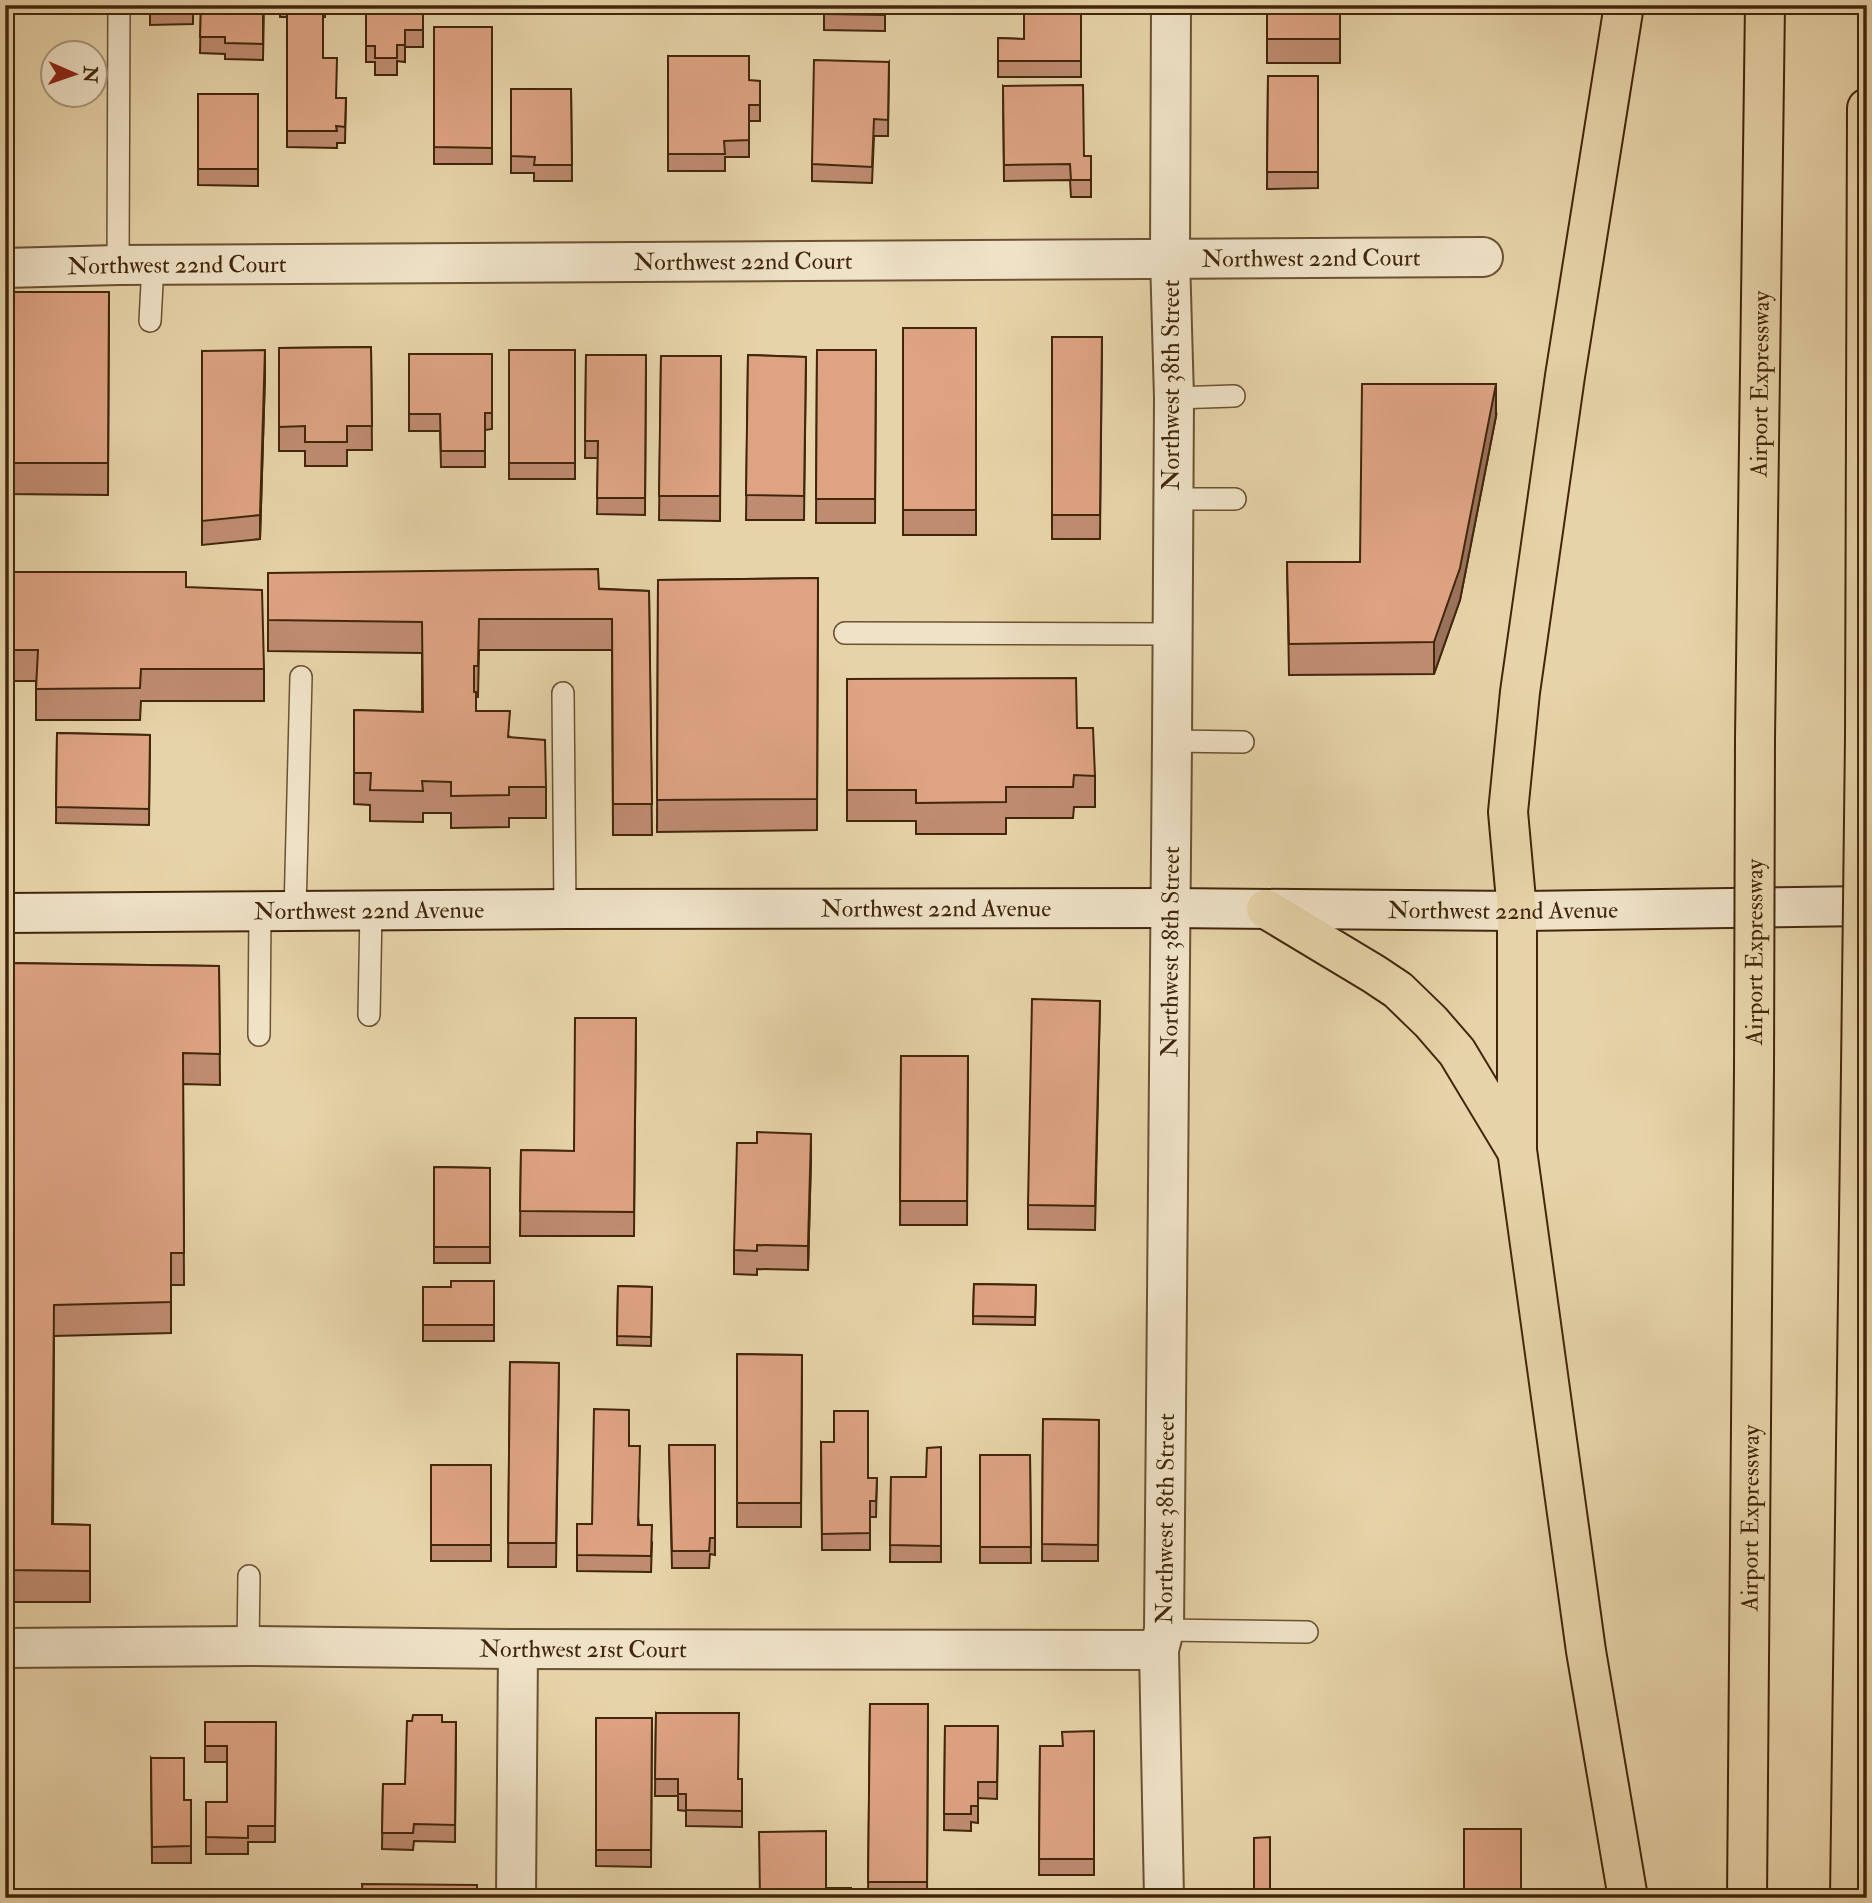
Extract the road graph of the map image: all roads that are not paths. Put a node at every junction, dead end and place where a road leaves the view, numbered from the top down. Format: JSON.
{"nodes":[{"id":1,"x":118,"y":5,"type":"edge"},
{"id":2,"x":1171,"y":5,"type":"edge"},
{"id":3,"x":1624,"y":5,"type":"edge"},
{"id":4,"x":1765,"y":5,"type":"edge"},
{"id":5,"x":1867,"y":108,"type":"edge"},
{"id":6,"x":1483,"y":257,"type":"dead end"},
{"id":7,"x":1170,"y":258,"type":"junction"},
{"id":8,"x":136,"y":265,"type":"junction"},
{"id":9,"x":5,"y":268,"type":"edge"},
{"id":10,"x":150,"y":321,"type":"dead end"},
{"id":11,"x":1234,"y":396,"type":"dead end"},
{"id":12,"x":1174,"y":397,"type":"junction"},
{"id":13,"x":1172,"y":499,"type":"junction"},
{"id":14,"x":1235,"y":499,"type":"dead end"},
{"id":15,"x":845,"y":633,"type":"dead end"},
{"id":16,"x":1172,"y":634,"type":"junction"},
{"id":17,"x":301,"y":677,"type":"dead end"},
{"id":18,"x":563,"y":693,"type":"dead end"},
{"id":19,"x":1172,"y":741,"type":"junction"},
{"id":20,"x":1243,"y":742,"type":"dead end"},
{"id":21,"x":1867,"y":906,"type":"edge"},
{"id":22,"x":1170,"y":908,"type":"junction"},
{"id":23,"x":565,"y":909,"type":"junction"},
{"id":24,"x":1266,"y":909,"type":"junction"},
{"id":25,"x":371,"y":911,"type":"junction"},
{"id":26,"x":1517,"y":911,"type":"junction"},
{"id":27,"x":278,"y":912,"type":"junction"},
{"id":28,"x":5,"y":913,"type":"edge"},
{"id":29,"x":369,"y":1015,"type":"dead end"},
{"id":30,"x":259,"y":1034,"type":"dead end"},
{"id":31,"x":1517,"y":1150,"type":"junction"},
{"id":32,"x":249,"y":1576,"type":"dead end"},
{"id":33,"x":1307,"y":1632,"type":"dead end"},
{"id":34,"x":1161,"y":1640,"type":"junction"},
{"id":35,"x":248,"y":1646,"type":"junction"},
{"id":36,"x":5,"y":1648,"type":"edge"},
{"id":37,"x":518,"y":1649,"type":"junction"},
{"id":38,"x":516,"y":1898,"type":"edge"},
{"id":39,"x":1164,"y":1898,"type":"edge"},
{"id":40,"x":1628,"y":1898,"type":"edge"},
{"id":41,"x":1747,"y":1898,"type":"edge"},
{"id":42,"x":1850,"y":1898,"type":"edge"}],
"edges":[{"from":1,"to":8,"type":"lane"},
{"from":2,"to":7,"type":"street","name":"Northwest 38th Street"},
{"from":3,"to":26,"type":"highway"},
{"from":4,"to":41,"type":"highway","name":"Airport Expressway","bridge":true},
{"from":5,"to":42,"type":"highway","bridge":true},
{"from":6,"to":7,"type":"street","name":"Northwest 22nd Court"},
{"from":7,"to":8,"type":"street","name":"Northwest 22nd Court"},
{"from":7,"to":12,"type":"street","name":"Northwest 38th Street"},
{"from":8,"to":9,"type":"street","name":"Northwest 22nd Court"},
{"from":8,"to":10,"type":"lane"},
{"from":11,"to":12,"type":"lane"},
{"from":12,"to":13,"type":"street","name":"Northwest 38th Street"},
{"from":13,"to":14,"type":"lane"},
{"from":13,"to":16,"type":"street","name":"Northwest 38th Street"},
{"from":15,"to":16,"type":"lane"},
{"from":16,"to":19,"type":"street","name":"Northwest 38th Street"},
{"from":17,"to":27,"type":"lane"},
{"from":18,"to":23,"type":"lane"},
{"from":19,"to":20,"type":"lane"},
{"from":19,"to":22,"type":"street","name":"Northwest 38th Street"},
{"from":21,"to":26,"type":"street","name":"Northwest 22nd Avenue"},
{"from":22,"to":23,"type":"street","name":"Northwest 22nd Avenue"},
{"from":22,"to":24,"type":"street","name":"Northwest 22nd Avenue"},
{"from":22,"to":34,"type":"street","name":"Northwest 38th Street"},
{"from":23,"to":25,"type":"street","name":"Northwest 22nd Avenue"},
{"from":24,"to":26,"type":"street","name":"Northwest 22nd Avenue"},
{"from":24,"to":31,"type":"highway"},
{"from":25,"to":27,"type":"street","name":"Northwest 22nd Avenue"},
{"from":25,"to":29,"type":"lane"},
{"from":26,"to":31,"type":"highway"},
{"from":27,"to":28,"type":"street","name":"Northwest 22nd Avenue"},
{"from":27,"to":30,"type":"lane"},
{"from":31,"to":40,"type":"highway"},
{"from":32,"to":35,"type":"lane"},
{"from":33,"to":34,"type":"lane"},
{"from":34,"to":37,"type":"street","name":"Northwest 21st Court"},
{"from":34,"to":39,"type":"street","name":"Northwest 38th Street"},
{"from":35,"to":36,"type":"street","name":"Northwest 21st Court"},
{"from":35,"to":37,"type":"street","name":"Northwest 21st Court"},
{"from":37,"to":38,"type":"street"}]}
